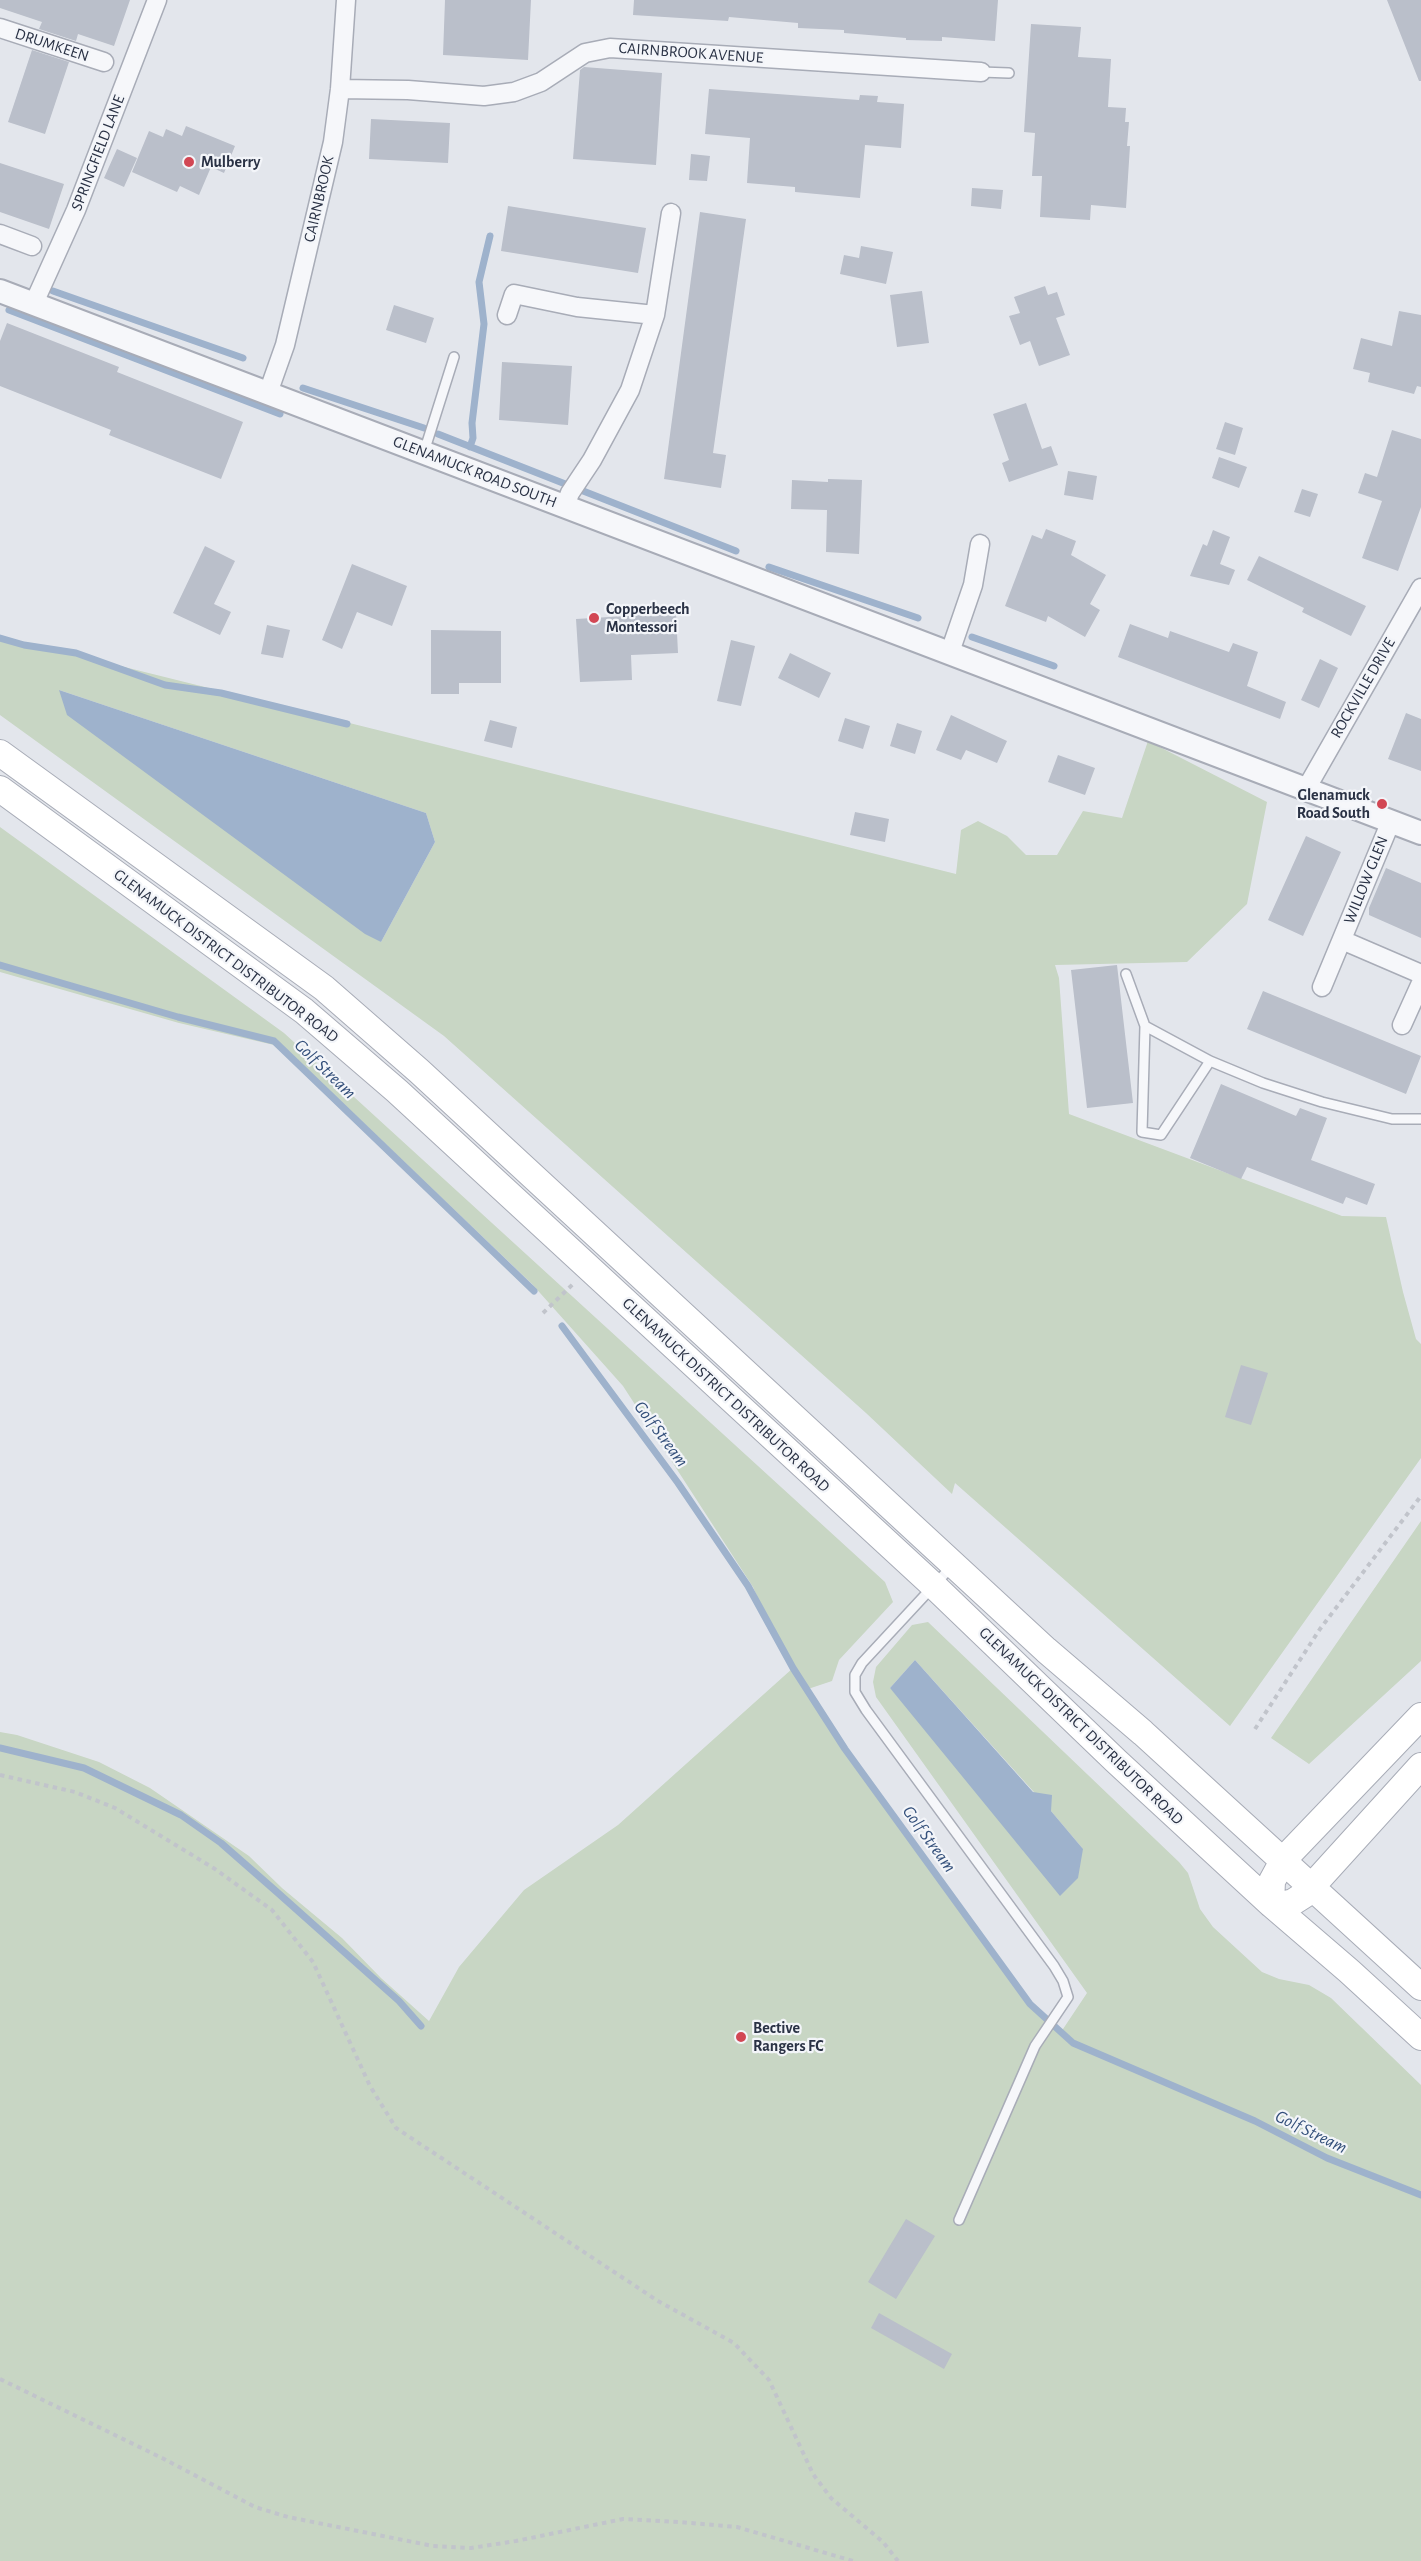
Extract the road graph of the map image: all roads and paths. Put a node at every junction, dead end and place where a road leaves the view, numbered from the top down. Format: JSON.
{"nodes":[{"id":1,"x":157,"y":0,"type":"edge"},
{"id":2,"x":346,"y":0,"type":"edge"},
{"id":3,"x":0,"y":28,"type":"edge"},
{"id":4,"x":104,"y":62,"type":"dead end"},
{"id":5,"x":981,"y":72,"type":"joint"},
{"id":6,"x":1009,"y":73,"type":"dead end"},
{"id":7,"x":340,"y":89,"type":"junction"},
{"id":8,"x":671,"y":213,"type":"dead end"},
{"id":9,"x":0,"y":234,"type":"edge"},
{"id":10,"x":32,"y":246,"type":"dead end"},
{"id":11,"x":0,"y":291,"type":"edge"},
{"id":12,"x":33,"y":303,"type":"junction"},
{"id":13,"x":507,"y":315,"type":"dead end"},
{"id":14,"x":655,"y":315,"type":"junction"},
{"id":15,"x":454,"y":357,"type":"dead end"},
{"id":16,"x":268,"y":393,"type":"junction"},
{"id":17,"x":424,"y":452,"type":"junction"},
{"id":18,"x":571,"y":494,"type":"junction"},
{"id":19,"x":980,"y":544,"type":"dead end"},
{"id":20,"x":1421,"y":588,"type":"edge"},
{"id":21,"x":950,"y":652,"type":"junction"},
{"id":22,"x":0,"y":753,"type":"edge"},
{"id":23,"x":0,"y":789,"type":"edge"},
{"id":24,"x":1306,"y":789,"type":"junction"},
{"id":25,"x":1391,"y":821,"type":"junction"},
{"id":26,"x":1421,"y":833,"type":"edge"},
{"id":27,"x":1342,"y":940,"type":"junction"},
{"id":28,"x":1126,"y":974,"type":"dead end"},
{"id":29,"x":1421,"y":974,"type":"edge"},
{"id":30,"x":1421,"y":983,"type":"edge"},
{"id":31,"x":1322,"y":987,"type":"dead end"},
{"id":32,"x":1402,"y":1025,"type":"dead end"},
{"id":33,"x":1145,"y":1026,"type":"junction"},
{"id":34,"x":1210,"y":1061,"type":"junction"},
{"id":35,"x":1421,"y":1119,"type":"edge"},
{"id":36,"x":588,"y":1268,"type":"junction"},
{"id":37,"x":543,"y":1313,"type":"dead end"},
{"id":38,"x":1421,"y":1496,"type":"edge"},
{"id":39,"x":953,"y":1564,"type":"junction"},
{"id":40,"x":934,"y":1586,"type":"junction"},
{"id":41,"x":1421,"y":1716,"type":"edge"},
{"id":42,"x":1254,"y":1729,"type":"dead end"},
{"id":43,"x":1421,"y":1766,"type":"edge"},
{"id":44,"x":0,"y":1774,"type":"edge"},
{"id":45,"x":1284,"y":1859,"type":"junction"},
{"id":46,"x":1312,"y":1886,"type":"junction"},
{"id":47,"x":1271,"y":1904,"type":"junction"},
{"id":48,"x":1421,"y":1987,"type":"edge"},
{"id":49,"x":1421,"y":2037,"type":"edge"},
{"id":50,"x":959,"y":2220,"type":"dead end"},
{"id":51,"x":0,"y":2379,"type":"edge"},
{"id":52,"x":853,"y":2561,"type":"edge"},
{"id":53,"x":898,"y":2561,"type":"edge"}],
"edges":[{"from":1,"to":12,"type":"street","name":"SPRINGFIELD LANE"},
{"from":2,"to":7,"type":"street","name":"CAIRNBROOK"},
{"from":3,"to":4,"type":"street","name":"DRUMKEEN"},
{"from":5,"to":6,"type":"lane"},
{"from":5,"to":7,"type":"street","name":"CAIRNBROOK AVENUE"},
{"from":7,"to":16,"type":"street","name":"CAIRNBROOK"},
{"from":8,"to":14,"type":"street"},
{"from":9,"to":10,"type":"street"},
{"from":11,"to":12,"type":"street","name":"GLENAMUCK ROAD SOUTH"},
{"from":12,"to":16,"type":"street","name":"GLENAMUCK ROAD SOUTH"},
{"from":13,"to":14,"type":"street"},
{"from":14,"to":18,"type":"street"},
{"from":15,"to":17,"type":"lane"},
{"from":16,"to":17,"type":"street","name":"GLENAMUCK ROAD SOUTH"},
{"from":17,"to":18,"type":"street","name":"GLENAMUCK ROAD SOUTH"},
{"from":18,"to":21,"type":"street","name":"GLENAMUCK ROAD SOUTH"},
{"from":19,"to":21,"type":"street"},
{"from":20,"to":24,"type":"street","name":"ROCKVILLE DRIVE"},
{"from":21,"to":24,"type":"street","name":"GLENAMUCK ROAD SOUTH"},
{"from":22,"to":39,"type":"main road","name":"GLENAMUCK DISTRICT DISTRIBUTOR ROAD"},
{"from":23,"to":36,"type":"main road","name":"GLENAMUCK DISTRICT DISTRIBUTOR ROAD"},
{"from":24,"to":25,"type":"street","name":"GLENAMUCK ROAD SOUTH"},
{"from":25,"to":26,"type":"street","name":"GLENAMUCK ROAD SOUTH"},
{"from":25,"to":27,"type":"street","name":"WILLOW GLEN"},
{"from":27,"to":29,"type":"street","name":"WILLOW GLEN"},
{"from":27,"to":31,"type":"street","name":"WILLOW GLEN"},
{"from":28,"to":33,"type":"lane"},
{"from":30,"to":32,"type":"street"},
{"from":33,"to":34,"type":"lane"},
{"from":33,"to":34,"type":"lane"},
{"from":34,"to":35,"type":"lane"},
{"from":36,"to":37,"type":"path"},
{"from":36,"to":40,"type":"main road","name":"GLENAMUCK DISTRICT DISTRIBUTOR ROAD"},
{"from":38,"to":42,"type":"path"},
{"from":39,"to":40,"type":"lane"},
{"from":39,"to":45,"type":"main road","name":"GLENAMUCK DISTRICT DISTRIBUTOR ROAD"},
{"from":40,"to":47,"type":"main road","name":"GLENAMUCK DISTRICT DISTRIBUTOR ROAD"},
{"from":40,"to":50,"type":"lane"},
{"from":41,"to":45,"type":"main road"},
{"from":43,"to":46,"type":"main road"},
{"from":44,"to":53,"type":"path"},
{"from":45,"to":46,"type":"main road","name":"GLENAMUCK DISTRICT DISTRIBUTOR ROAD"},
{"from":45,"to":47,"type":"main road"},
{"from":46,"to":47,"type":"main road"},
{"from":46,"to":48,"type":"main road","name":"GLENAMUCK DISTRICT DISTRIBUTOR ROAD"},
{"from":47,"to":49,"type":"main road","name":"GLENAMUCK DISTRICT DISTRIBUTOR ROAD"},
{"from":51,"to":52,"type":"path"}]}
